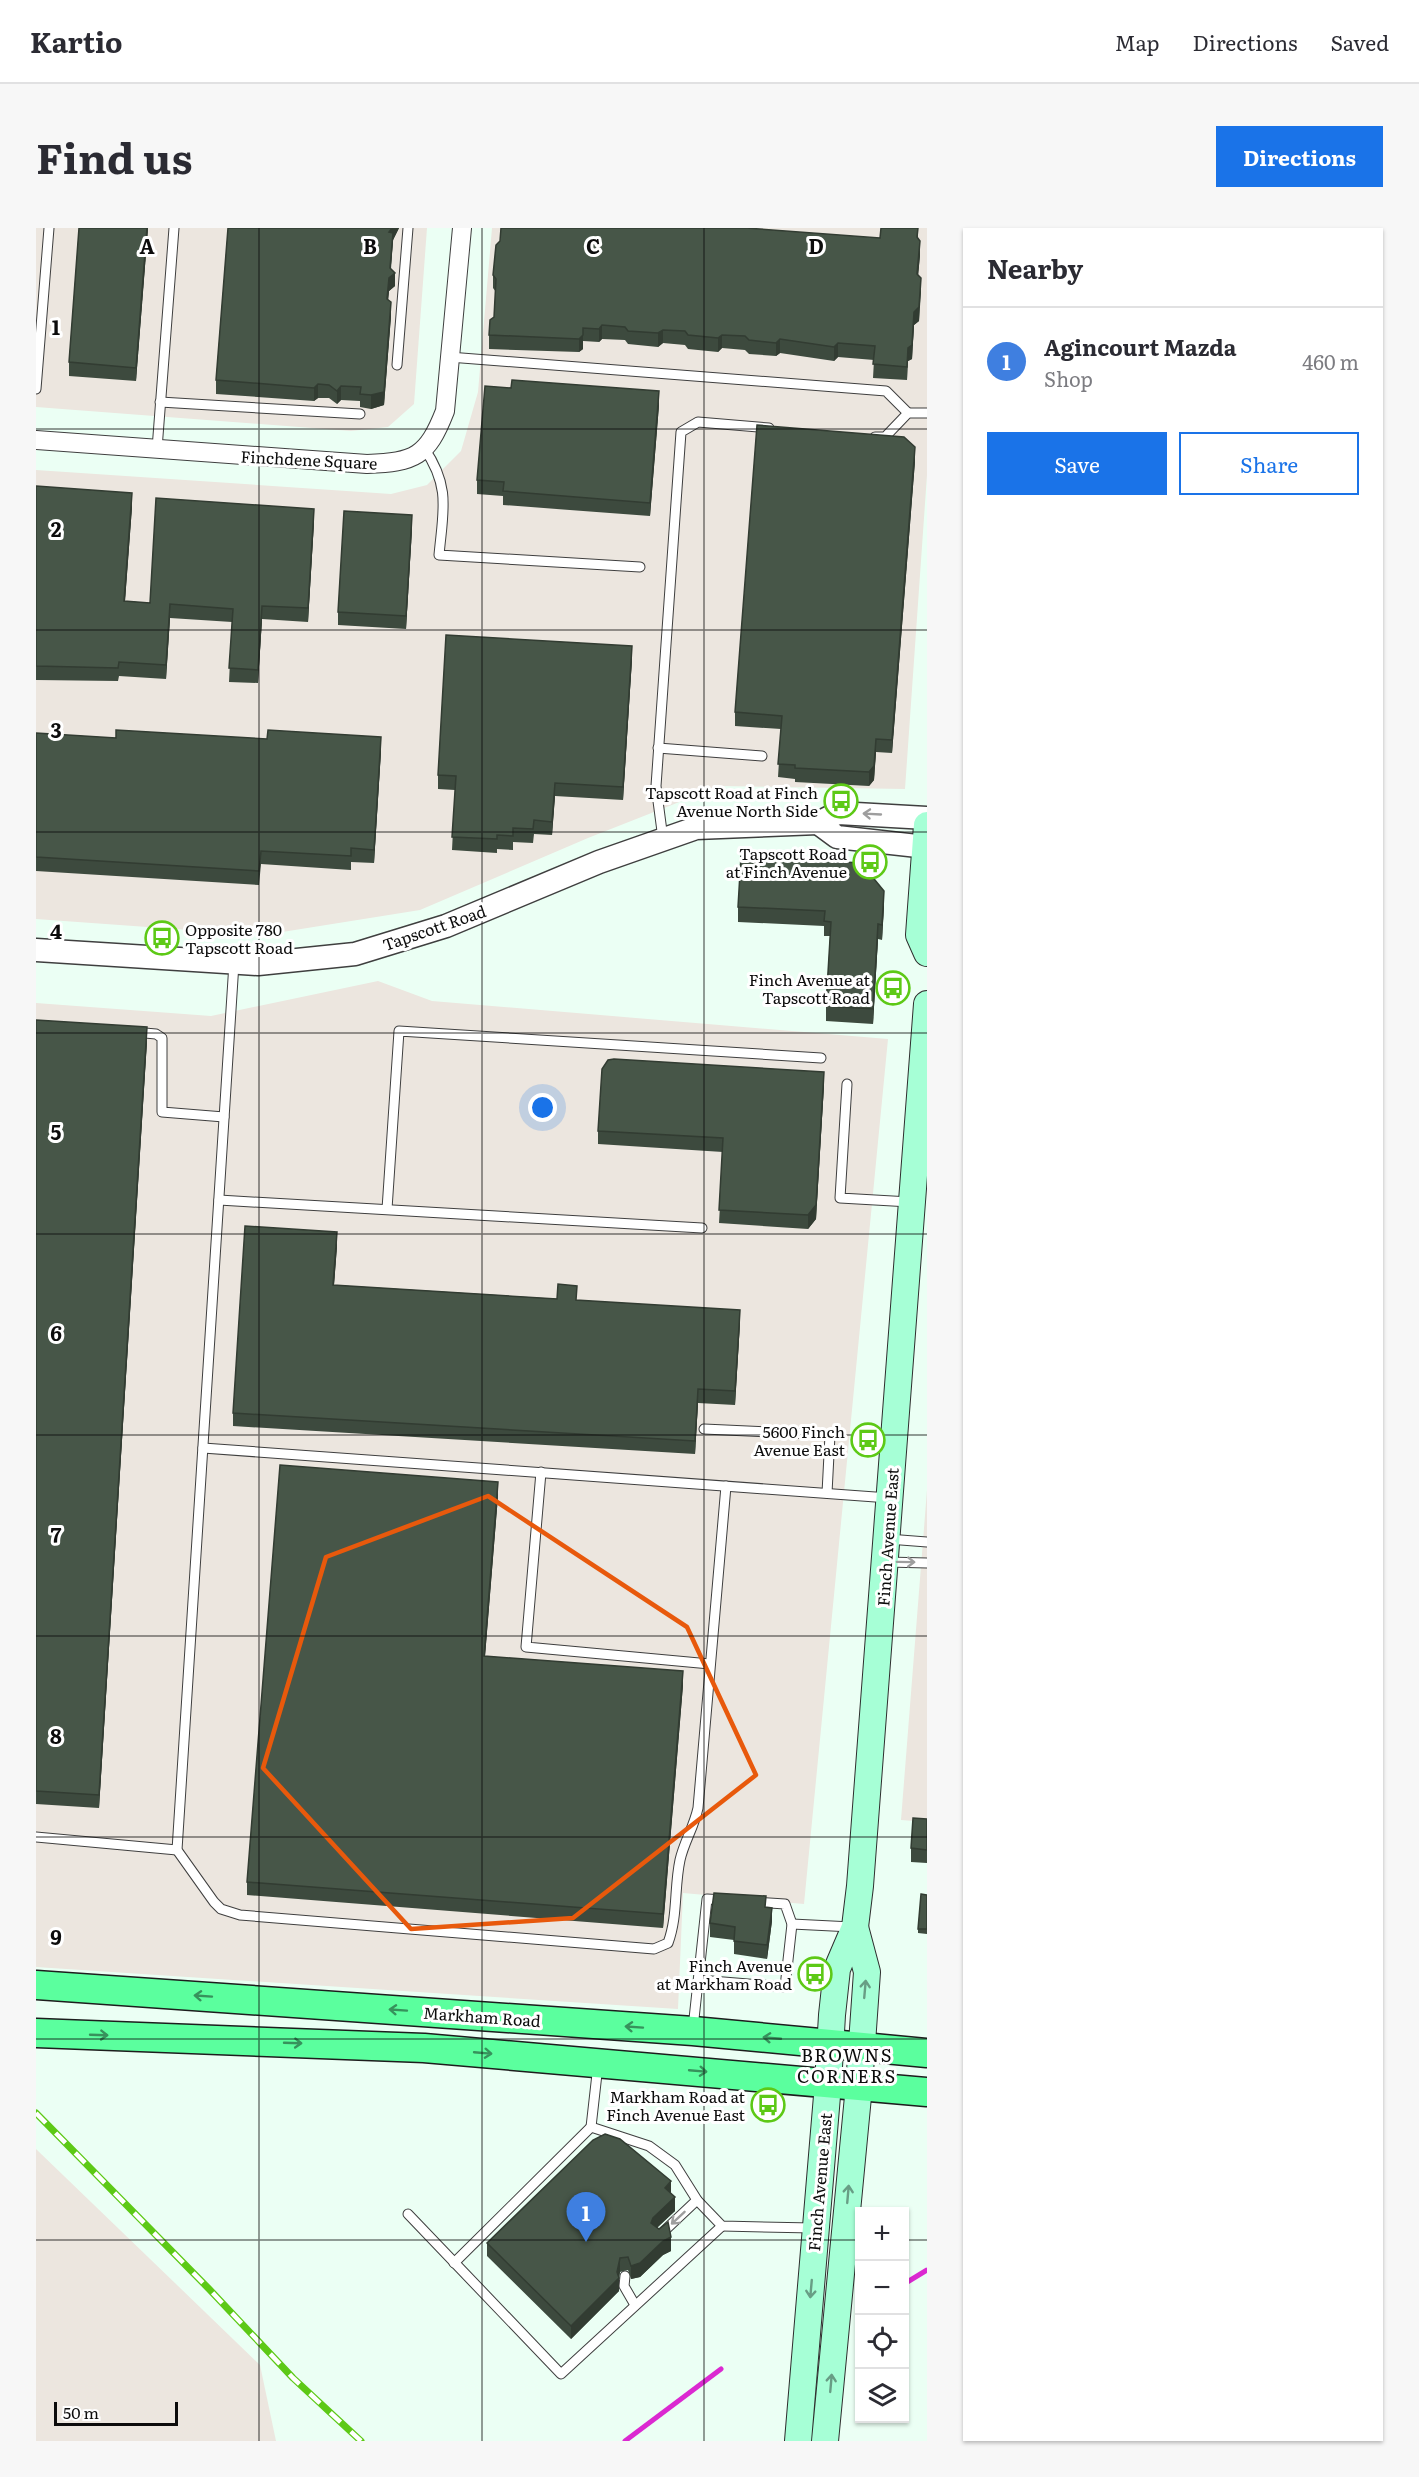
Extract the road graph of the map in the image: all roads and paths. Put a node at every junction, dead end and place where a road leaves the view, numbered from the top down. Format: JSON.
{"nodes":[{"id":1,"x":49,"y":228,"type":"edge"},
{"id":2,"x":174,"y":228,"type":"edge"},
{"id":3,"x":408,"y":228,"type":"edge"},
{"id":4,"x":462,"y":228,"type":"edge"},
{"id":5,"x":449,"y":357,"type":"junction"},
{"id":6,"x":397,"y":365,"type":"dead end"},
{"id":7,"x":36,"y":389,"type":"edge"},
{"id":8,"x":160,"y":402,"type":"junction"},
{"id":9,"x":927,"y":412,"type":"edge"},
{"id":10,"x":908,"y":413,"type":"junction"},
{"id":11,"x":360,"y":414,"type":"dead end"},
{"id":12,"x":780,"y":429,"type":"edge"},
{"id":13,"x":862,"y":435,"type":"edge"},
{"id":14,"x":36,"y":440,"type":"edge"},
{"id":15,"x":157,"y":448,"type":"junction"},
{"id":16,"x":424,"y":448,"type":"junction"},
{"id":17,"x":640,"y":567,"type":"dead end"},
{"id":18,"x":658,"y":748,"type":"junction"},
{"id":19,"x":762,"y":756,"type":"dead end"},
{"id":20,"x":927,"y":818,"type":"edge"},
{"id":21,"x":818,"y":823,"type":"junction"},
{"id":22,"x":663,"y":839,"type":"junction"},
{"id":23,"x":926,"y":840,"type":"edge"},
{"id":24,"x":36,"y":950,"type":"edge"},
{"id":25,"x":927,"y":953,"type":"edge"},
{"id":26,"x":234,"y":963,"type":"junction"},
{"id":27,"x":927,"y":1004,"type":"edge"},
{"id":28,"x":127,"y":1032,"type":"edge"},
{"id":29,"x":822,"y":1058,"type":"dead end"},
{"id":30,"x":847,"y":1084,"type":"dead end"},
{"id":31,"x":224,"y":1117,"type":"junction"},
{"id":32,"x":219,"y":1200,"type":"junction"},
{"id":33,"x":912,"y":1203,"type":"junction"},
{"id":34,"x":387,"y":1209,"type":"junction"},
{"id":35,"x":702,"y":1228,"type":"dead end"},
{"id":36,"x":704,"y":1429,"type":"dead end"},
{"id":37,"x":203,"y":1448,"type":"junction"},
{"id":38,"x":542,"y":1472,"type":"junction"},
{"id":39,"x":726,"y":1486,"type":"junction"},
{"id":40,"x":827,"y":1493,"type":"junction"},
{"id":41,"x":890,"y":1498,"type":"junction"},
{"id":42,"x":927,"y":1542,"type":"edge"},
{"id":43,"x":886,"y":1550,"type":"junction"},
{"id":44,"x":927,"y":1563,"type":"edge"},
{"id":45,"x":711,"y":1664,"type":"junction"},
{"id":46,"x":36,"y":1837,"type":"edge"},
{"id":47,"x":177,"y":1851,"type":"junction"},
{"id":48,"x":792,"y":1924,"type":"junction"},
{"id":49,"x":855,"y":1927,"type":"junction"},
{"id":50,"x":699,"y":1980,"type":"junction"},
{"id":51,"x":50,"y":1986,"type":"edge"},
{"id":52,"x":693,"y":2031,"type":"junction"},
{"id":53,"x":38,"y":2033,"type":"edge"},
{"id":54,"x":831,"y":2043,"type":"junction"},
{"id":55,"x":861,"y":2048,"type":"junction"},
{"id":56,"x":927,"y":2053,"type":"edge"},
{"id":57,"x":598,"y":2063,"type":"junction"},
{"id":58,"x":828,"y":2084,"type":"junction"},
{"id":59,"x":859,"y":2086,"type":"junction"},
{"id":60,"x":927,"y":2092,"type":"edge"},
{"id":61,"x":591,"y":2127,"type":"junction"},
{"id":62,"x":697,"y":2200,"type":"junction"},
{"id":63,"x":408,"y":2214,"type":"dead end"},
{"id":64,"x":722,"y":2226,"type":"junction"},
{"id":65,"x":816,"y":2228,"type":"junction"},
{"id":66,"x":658,"y":2236,"type":"edge"},
{"id":67,"x":453,"y":2263,"type":"junction"},
{"id":68,"x":625,"y":2276,"type":"dead end"},
{"id":69,"x":636,"y":2305,"type":"junction"},
{"id":70,"x":798,"y":2441,"type":"edge"},
{"id":71,"x":825,"y":2441,"type":"edge"}],
"edges":[{"from":1,"to":7,"type":"lane"},
{"from":2,"to":8,"type":"lane"},
{"from":3,"to":6,"type":"lane"},
{"from":4,"to":5,"type":"street","name":"Finchdene Square"},
{"from":5,"to":10,"type":"lane"},
{"from":5,"to":16,"type":"street","name":"Finchdene Square"},
{"from":8,"to":11,"type":"lane"},
{"from":8,"to":15,"type":"lane"},
{"from":9,"to":10,"type":"lane"},
{"from":10,"to":13,"type":"lane"},
{"from":12,"to":18,"type":"lane"},
{"from":14,"to":15,"type":"street","name":"Finchdene Square"},
{"from":15,"to":16,"type":"street","name":"Finchdene Square"},
{"from":16,"to":17,"type":"lane"},
{"from":18,"to":19,"type":"lane"},
{"from":18,"to":22,"type":"lane"},
{"from":20,"to":21,"type":"street","name":"Tapscott Road","one_way":true},
{"from":21,"to":22,"type":"street","name":"Tapscott Road"},
{"from":21,"to":23,"type":"street"},
{"from":22,"to":26,"type":"street","name":"Tapscott Road"},
{"from":23,"to":25,"type":"main road"},
{"from":24,"to":26,"type":"street","name":"Tapscott Road"},
{"from":26,"to":31,"type":"lane"},
{"from":27,"to":33,"type":"main road","name":"Finch Avenue East"},
{"from":28,"to":31,"type":"lane"},
{"from":29,"to":34,"type":"lane"},
{"from":30,"to":33,"type":"lane"},
{"from":31,"to":32,"type":"lane"},
{"from":32,"to":34,"type":"lane"},
{"from":32,"to":37,"type":"lane"},
{"from":33,"to":41,"type":"main road","name":"Finch Avenue East"},
{"from":34,"to":35,"type":"lane"},
{"from":36,"to":40,"type":"lane"},
{"from":37,"to":38,"type":"lane"},
{"from":37,"to":47,"type":"lane"},
{"from":38,"to":39,"type":"lane"},
{"from":38,"to":45,"type":"lane"},
{"from":39,"to":40,"type":"lane"},
{"from":39,"to":45,"type":"lane"},
{"from":40,"to":41,"type":"lane"},
{"from":41,"to":43,"type":"main road","name":"Finch Avenue East"},
{"from":42,"to":43,"type":"lane"},
{"from":43,"to":44,"type":"lane","one_way":true},
{"from":43,"to":49,"type":"main road","name":"Finch Avenue East"},
{"from":45,"to":47,"type":"lane"},
{"from":46,"to":47,"type":"lane"},
{"from":48,"to":49,"type":"lane"},
{"from":48,"to":50,"type":"lane"},
{"from":48,"to":50,"type":"lane"},
{"from":49,"to":54,"type":"main road","name":"Finch Avenue East"},
{"from":55,"to":49,"type":"main road","name":"Finch Avenue East","one_way":true},
{"from":50,"to":52,"type":"lane"},
{"from":52,"to":51,"type":"main road","name":"Markham Road","one_way":true},
{"from":54,"to":52,"type":"main road","name":"Markham Road","one_way":true},
{"from":53,"to":57,"type":"main road","one_way":true},
{"from":54,"to":55,"type":"main road","name":"Markham Road"},
{"from":54,"to":58,"type":"main road","name":"Finch Avenue East"},
{"from":55,"to":56,"type":"main road","name":"Markham Road"},
{"from":55,"to":59,"type":"main road","name":"Finch Avenue East"},
{"from":57,"to":58,"type":"main road","one_way":true},
{"from":57,"to":61,"type":"lane"},
{"from":58,"to":59,"type":"main road"},
{"from":58,"to":65,"type":"main road","name":"Finch Avenue East"},
{"from":59,"to":60,"type":"main road"},
{"from":71,"to":59,"type":"main road","name":"Finch Avenue East","one_way":true},
{"from":61,"to":62,"type":"lane"},
{"from":61,"to":67,"type":"lane"},
{"from":62,"to":64,"type":"lane"},
{"from":62,"to":66,"type":"lane","one_way":true},
{"from":63,"to":67,"type":"lane"},
{"from":64,"to":65,"type":"lane"},
{"from":64,"to":69,"type":"lane"},
{"from":65,"to":70,"type":"main road","name":"Finch Avenue East","one_way":true},
{"from":67,"to":69,"type":"lane"},
{"from":68,"to":69,"type":"lane"}]}
